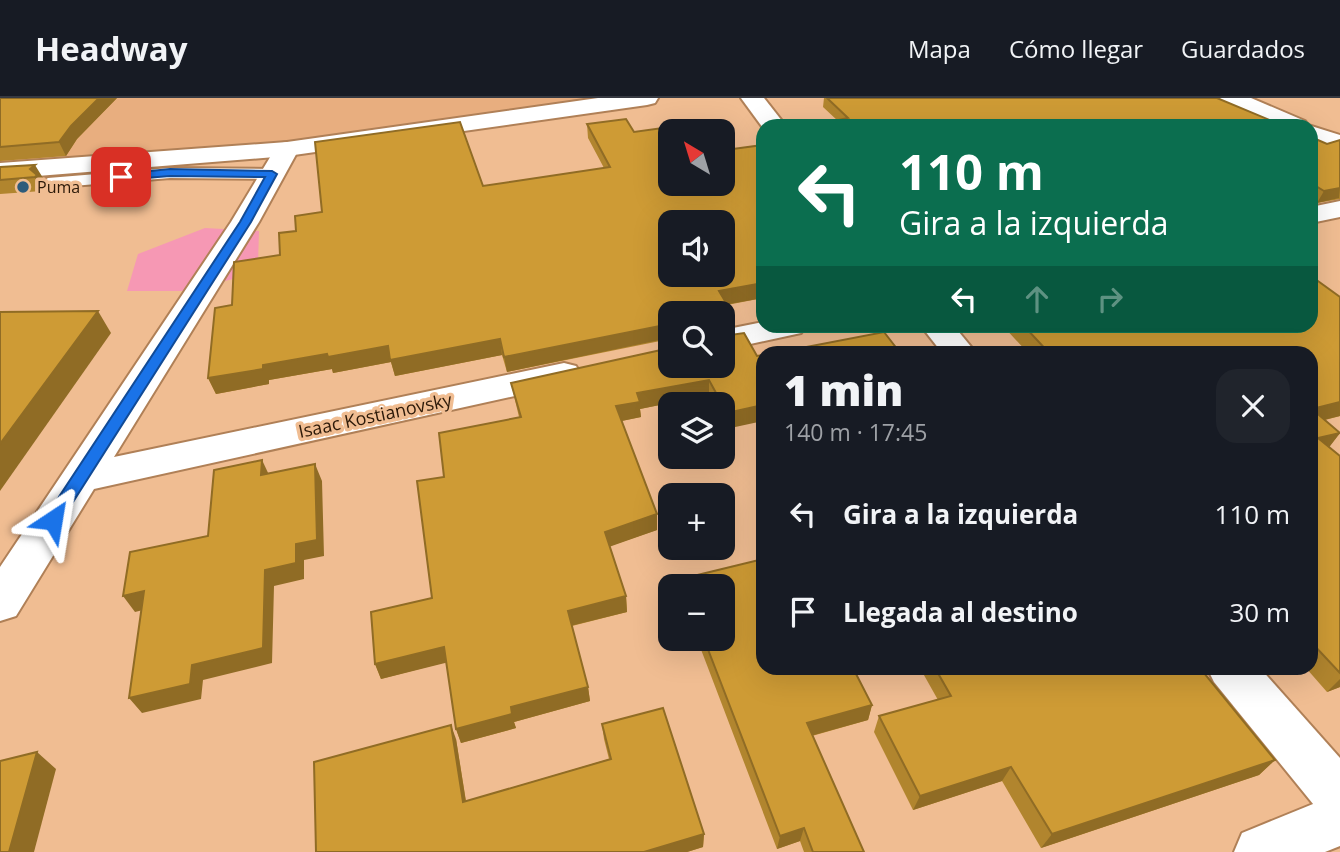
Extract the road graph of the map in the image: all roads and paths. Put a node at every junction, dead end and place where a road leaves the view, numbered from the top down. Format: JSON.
{"nodes":[{"id":1,"x":647,"y":98,"type":"edge"},
{"id":2,"x":752,"y":98,"type":"edge"},
{"id":3,"x":1231,"y":98,"type":"edge"},
{"id":4,"x":769,"y":119,"type":"edge"},
{"id":5,"x":1280,"y":119,"type":"edge"},
{"id":6,"x":1318,"y":135,"type":"edge"},
{"id":7,"x":1340,"y":144,"type":"edge"},
{"id":8,"x":198,"y":156,"type":"junction"},
{"id":9,"x":279,"y":162,"type":"junction"},
{"id":10,"x":0,"y":172,"type":"edge"},
{"id":11,"x":170,"y":173,"type":"junction"},
{"id":12,"x":48,"y":183,"type":"dead end"},
{"id":13,"x":1340,"y":209,"type":"edge"},
{"id":14,"x":1318,"y":214,"type":"edge"},
{"id":15,"x":756,"y":333,"type":"edge"},
{"id":16,"x":735,"y":337,"type":"edge"},
{"id":17,"x":590,"y":369,"type":"edge"},
{"id":18,"x":80,"y":478,"type":"junction"},
{"id":19,"x":0,"y":603,"type":"edge"},
{"id":20,"x":1236,"y":675,"type":"edge"},
{"id":21,"x":1340,"y":797,"type":"edge"},
{"id":22,"x":1340,"y":819,"type":"edge"},
{"id":23,"x":1261,"y":852,"type":"edge"}],
"edges":[{"from":1,"to":9,"type":"street"},
{"from":2,"to":4,"type":"street"},
{"from":3,"to":5,"type":"street"},
{"from":6,"to":7,"type":"street"},
{"from":8,"to":9,"type":"street"},
{"from":8,"to":10,"type":"street"},
{"from":8,"to":11,"type":"lane"},
{"from":9,"to":11,"type":"lane"},
{"from":9,"to":18,"type":"street"},
{"from":11,"to":12,"type":"lane"},
{"from":13,"to":14,"type":"street"},
{"from":15,"to":16,"type":"street"},
{"from":17,"to":18,"type":"street","name":"Isaac Kostianovsky"},
{"from":18,"to":19,"type":"street"},
{"from":20,"to":21,"type":"street"},
{"from":22,"to":23,"type":"street"}]}
